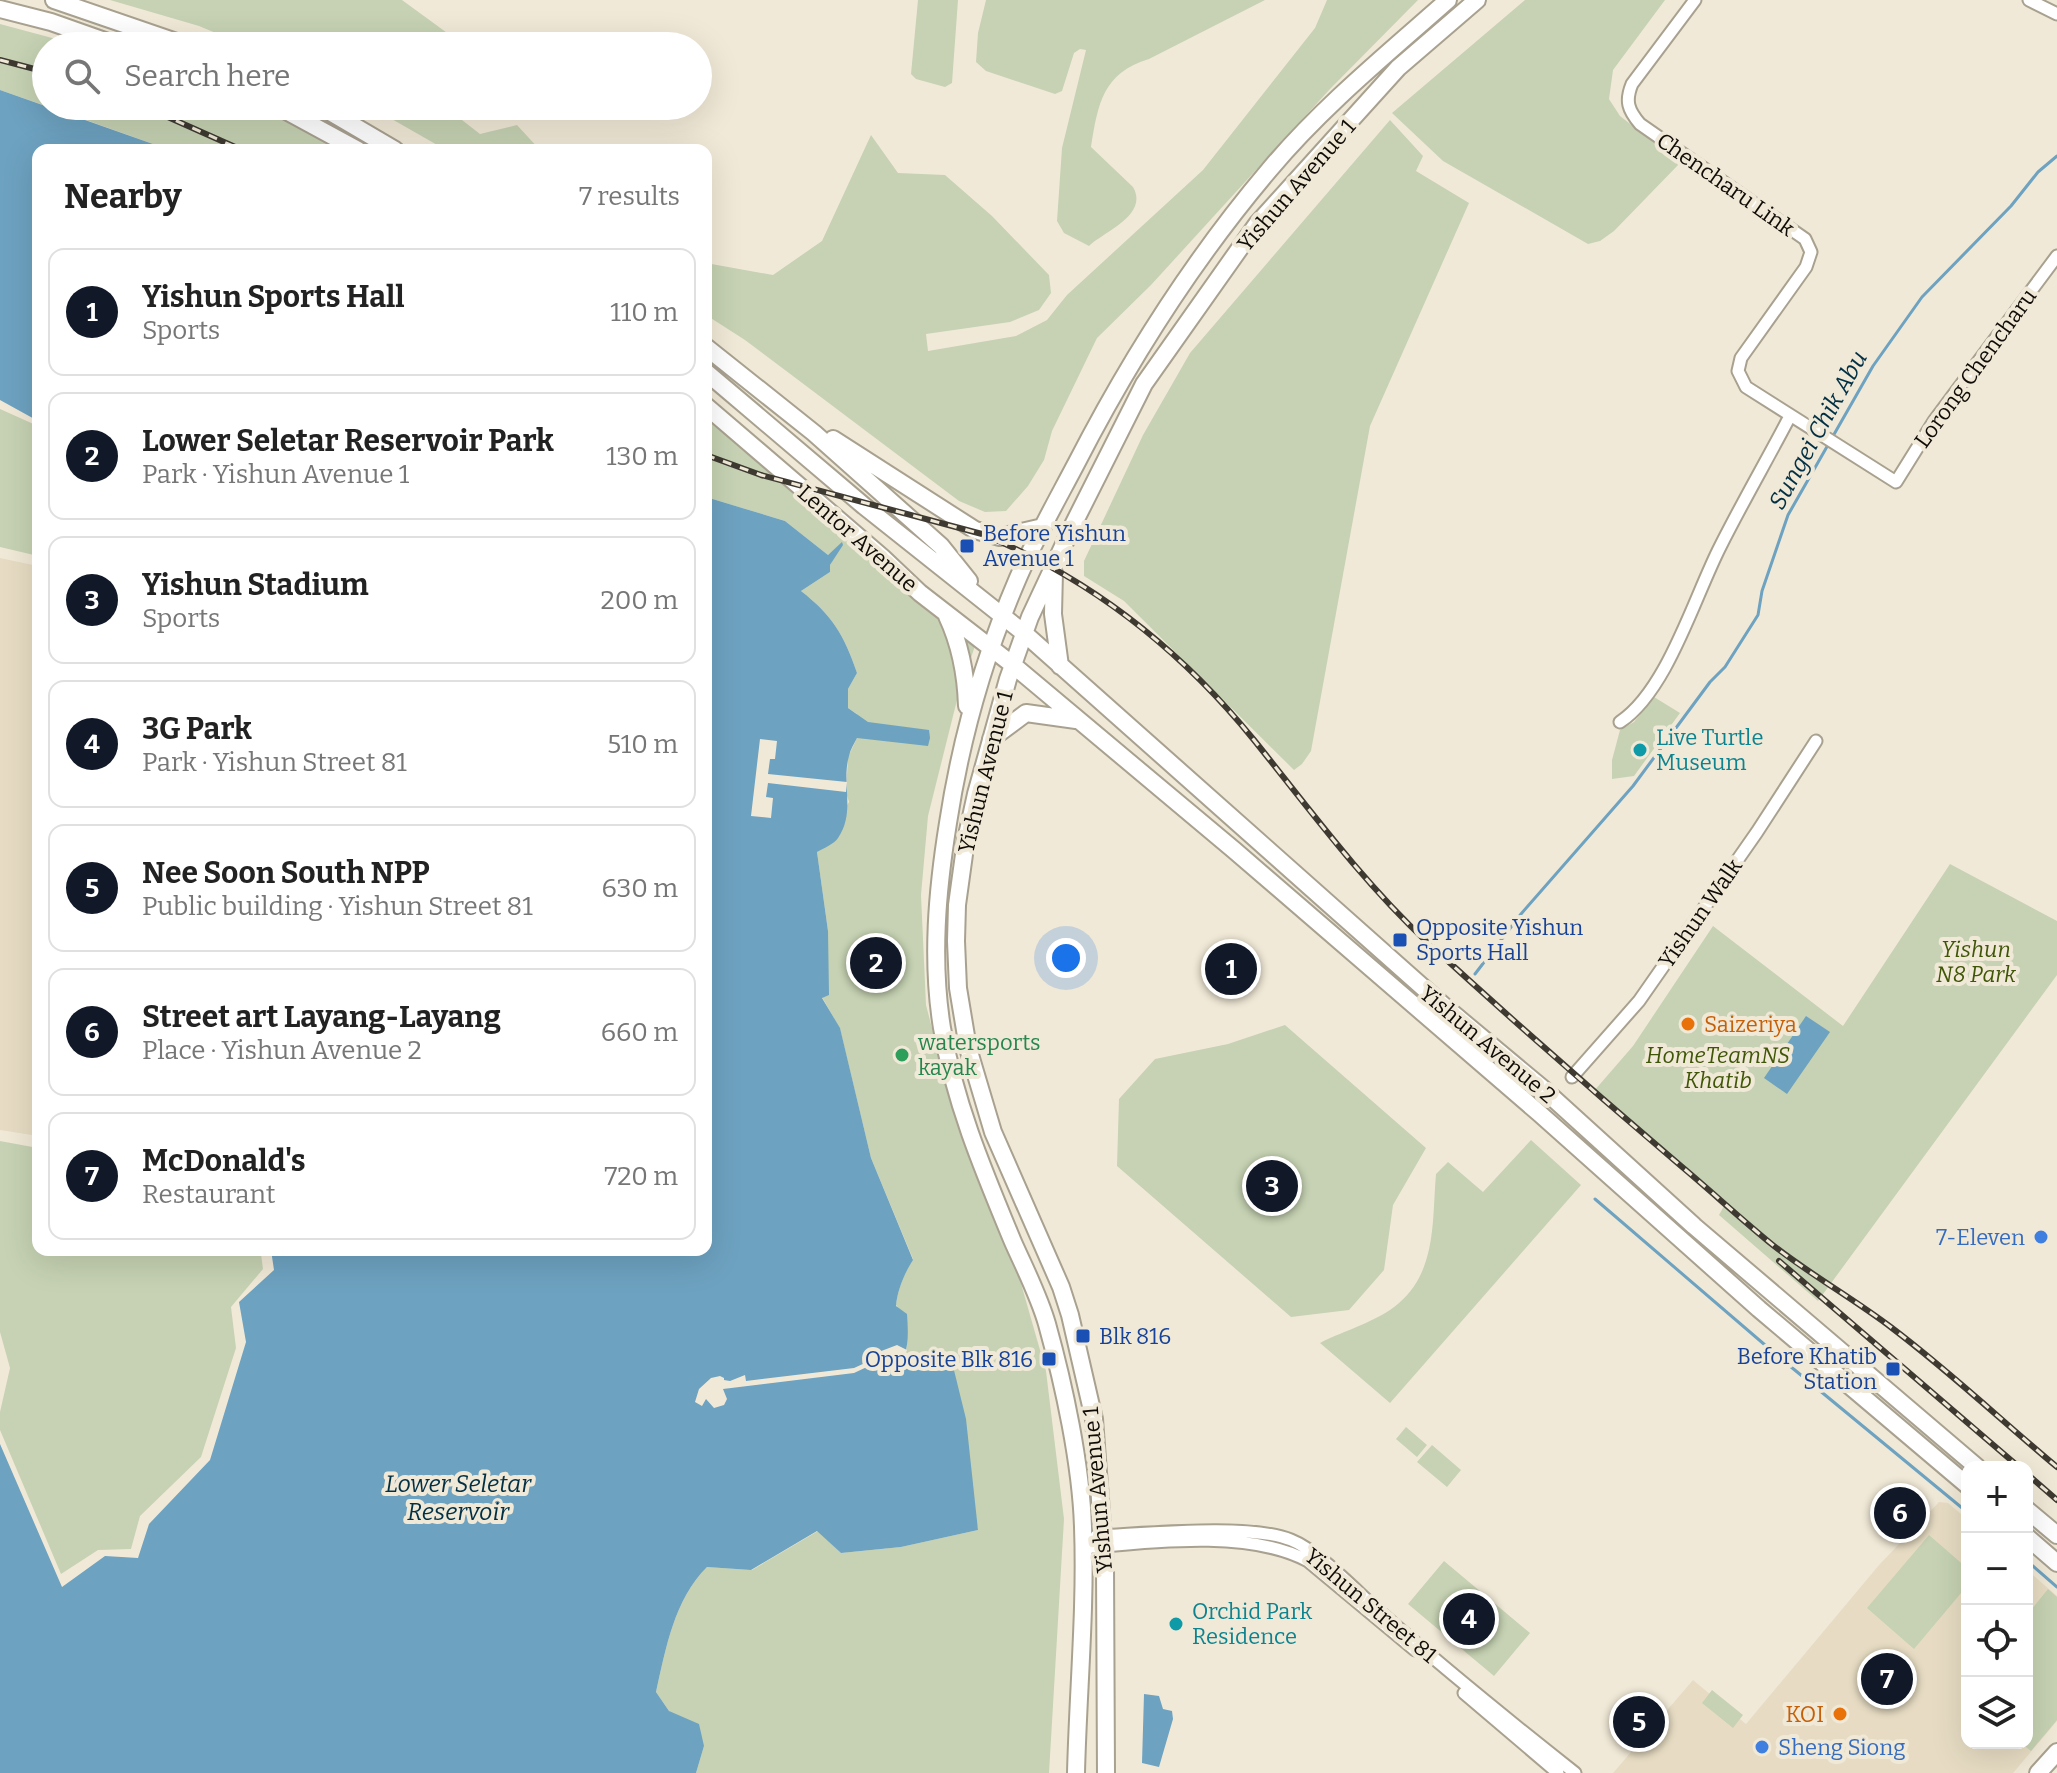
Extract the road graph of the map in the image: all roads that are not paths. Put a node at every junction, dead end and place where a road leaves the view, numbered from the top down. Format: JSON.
{"nodes":[{"id":1,"x":54,"y":0,"type":"edge"},
{"id":2,"x":1448,"y":0,"type":"edge"},
{"id":3,"x":1477,"y":0,"type":"edge"},
{"id":4,"x":1695,"y":0,"type":"edge"},
{"id":5,"x":2029,"y":0,"type":"edge"},
{"id":6,"x":0,"y":9,"type":"edge"},
{"id":7,"x":2057,"y":14,"type":"edge"},
{"id":8,"x":79,"y":32,"type":"edge"},
{"id":9,"x":147,"y":32,"type":"edge"},
{"id":10,"x":303,"y":120,"type":"edge"},
{"id":11,"x":344,"y":120,"type":"edge"},
{"id":12,"x":347,"y":144,"type":"edge"},
{"id":13,"x":385,"y":144,"type":"edge"},
{"id":14,"x":2057,"y":256,"type":"edge"},
{"id":15,"x":712,"y":352,"type":"edge"},
{"id":16,"x":712,"y":377,"type":"edge"},
{"id":17,"x":767,"y":395,"type":"junction"},
{"id":18,"x":712,"y":411,"type":"edge"},
{"id":19,"x":1790,"y":416,"type":"junction"},
{"id":20,"x":1896,"y":482,"type":"joint"},
{"id":21,"x":1043,"y":527,"type":"junction"},
{"id":22,"x":1054,"y":565,"type":"junction"},
{"id":23,"x":982,"y":598,"type":"junction"},
{"id":24,"x":946,"y":614,"type":"junction"},
{"id":25,"x":1003,"y":616,"type":"junction"},
{"id":26,"x":1024,"y":633,"type":"junction"},
{"id":27,"x":990,"y":649,"type":"junction"},
{"id":28,"x":1013,"y":665,"type":"junction"},
{"id":29,"x":1060,"y":666,"type":"junction"},
{"id":30,"x":968,"y":720,"type":"junction"},
{"id":31,"x":1082,"y":722,"type":"junction"},
{"id":32,"x":1620,"y":722,"type":"dead end"},
{"id":33,"x":991,"y":739,"type":"junction"},
{"id":34,"x":1816,"y":741,"type":"dead end"},
{"id":35,"x":963,"y":863,"type":"junction"},
{"id":36,"x":939,"y":875,"type":"junction"},
{"id":37,"x":1572,"y":1077,"type":"dead end"},
{"id":38,"x":1796,"y":1314,"type":"junction"},
{"id":39,"x":1783,"y":1329,"type":"junction"},
{"id":40,"x":1970,"y":1461,"type":"edge"},
{"id":41,"x":1961,"y":1480,"type":"edge"},
{"id":42,"x":2033,"y":1515,"type":"edge"},
{"id":43,"x":2057,"y":1535,"type":"edge"},
{"id":44,"x":1104,"y":1541,"type":"junction"},
{"id":45,"x":2033,"y":1542,"type":"edge"},
{"id":46,"x":1083,"y":1543,"type":"junction"},
{"id":47,"x":2057,"y":1563,"type":"edge"},
{"id":48,"x":2057,"y":1752,"type":"edge"},
{"id":49,"x":1105,"y":1769,"type":"edge"},
{"id":50,"x":1076,"y":1773,"type":"edge"},
{"id":51,"x":1558,"y":1773,"type":"edge"},
{"id":52,"x":1575,"y":1773,"type":"edge"},
{"id":53,"x":2038,"y":1773,"type":"edge"}],
"edges":[{"from":1,"to":9,"type":"main road"},
{"from":2,"to":21,"type":"main road","name":"Yishun Avenue 1"},
{"from":3,"to":22,"type":"main road","name":"Yishun Avenue 1"},
{"from":4,"to":19,"type":"street","name":"Chencharu Link"},
{"from":5,"to":7,"type":"street"},
{"from":6,"to":8,"type":"main road"},
{"from":10,"to":12,"type":"main road"},
{"from":11,"to":13,"type":"main road"},
{"from":14,"to":20,"type":"street","name":"Lorong Chencharu"},
{"from":15,"to":17,"type":"main road"},
{"from":16,"to":23,"type":"main road","name":"Lentor Avenue"},
{"from":17,"to":21,"type":"main road"},
{"from":17,"to":23,"type":"main road"},
{"from":18,"to":24,"type":"main road","name":"Lentor Avenue"},
{"from":19,"to":20,"type":"street","name":"Chencharu Link"},
{"from":19,"to":32,"type":"street"},
{"from":21,"to":25,"type":"main road","name":"Yishun Avenue 1"},
{"from":22,"to":26,"type":"main road","name":"Yishun Avenue 1"},
{"from":22,"to":29,"type":"main road"},
{"from":23,"to":25,"type":"main road","name":"Lentor Avenue"},
{"from":24,"to":27,"type":"main road","name":"Lentor Avenue"},
{"from":24,"to":30,"type":"main road"},
{"from":25,"to":26,"type":"main road","name":"Yishun Avenue 2"},
{"from":25,"to":27,"type":"main road","name":"Yishun Avenue 1"},
{"from":26,"to":28,"type":"main road","name":"Yishun Avenue 1"},
{"from":26,"to":29,"type":"main road","name":"Yishun Avenue 2"},
{"from":27,"to":28,"type":"main road","name":"Lentor Avenue"},
{"from":27,"to":30,"type":"main road","name":"Yishun Avenue 1"},
{"from":28,"to":31,"type":"main road","name":"Yishun Avenue 2"},
{"from":28,"to":33,"type":"main road","name":"Yishun Avenue 1"},
{"from":29,"to":38,"type":"main road","name":"Yishun Avenue 2"},
{"from":30,"to":36,"type":"main road","name":"Yishun Avenue 1"},
{"from":31,"to":33,"type":"main road"},
{"from":31,"to":39,"type":"main road","name":"Yishun Avenue 2"},
{"from":33,"to":35,"type":"main road","name":"Yishun Avenue 1"},
{"from":34,"to":37,"type":"street","name":"Yishun Walk"},
{"from":35,"to":36,"type":"main road"},
{"from":35,"to":44,"type":"main road","name":"Yishun Avenue 1"},
{"from":36,"to":46,"type":"main road","name":"Yishun Avenue 1"},
{"from":38,"to":39,"type":"main road"},
{"from":38,"to":40,"type":"main road","name":"Yishun Avenue 2"},
{"from":39,"to":41,"type":"main road","name":"Yishun Avenue 2"},
{"from":42,"to":43,"type":"main road"},
{"from":44,"to":46,"type":"street","name":"Yishun Street 81"},
{"from":44,"to":49,"type":"main road","name":"Yishun Avenue 1"},
{"from":44,"to":51,"type":"street","name":"Yishun Street 81"},
{"from":44,"to":52,"type":"street","name":"Yishun Street 81"},
{"from":45,"to":47,"type":"main road"},
{"from":46,"to":50,"type":"main road","name":"Yishun Avenue 1"},
{"from":48,"to":53,"type":"main road"}]}
